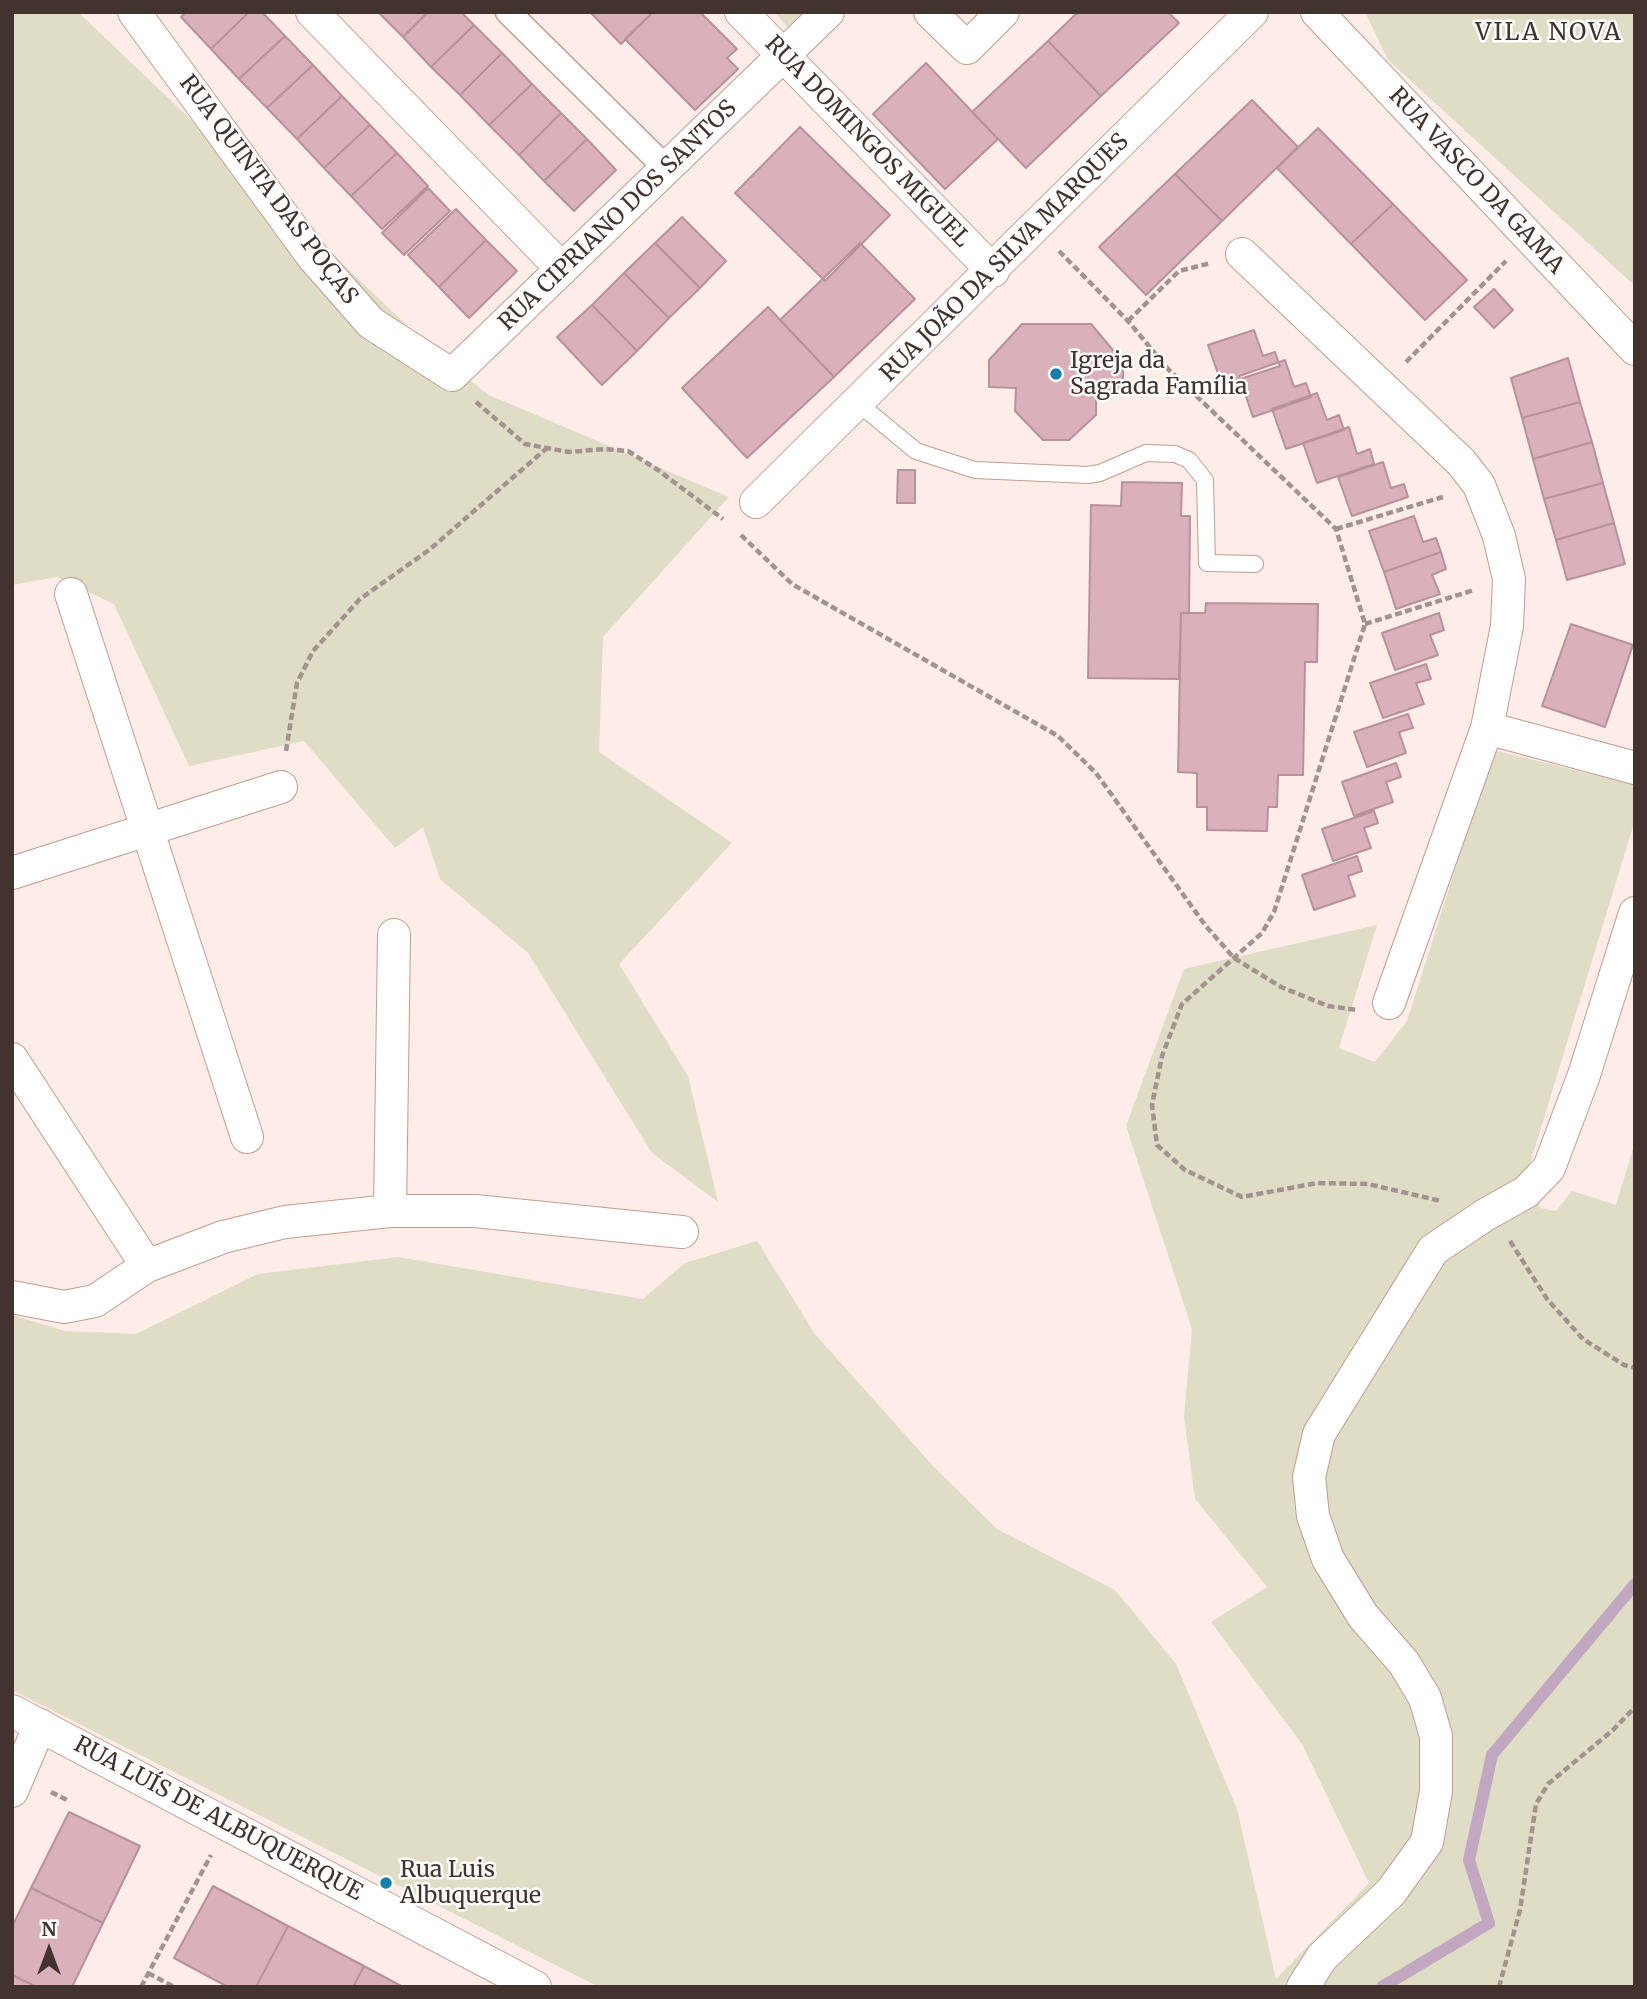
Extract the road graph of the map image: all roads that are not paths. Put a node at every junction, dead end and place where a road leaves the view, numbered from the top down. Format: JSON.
{"nodes":[{"id":1,"x":134,"y":12,"type":"edge"},
{"id":2,"x":312,"y":12,"type":"edge"},
{"id":3,"x":508,"y":12,"type":"edge"},
{"id":4,"x":741,"y":12,"type":"edge"},
{"id":5,"x":828,"y":12,"type":"edge"},
{"id":6,"x":930,"y":12,"type":"edge"},
{"id":7,"x":1003,"y":12,"type":"edge"},
{"id":8,"x":1252,"y":12,"type":"edge"},
{"id":9,"x":1317,"y":12,"type":"edge"},
{"id":10,"x":783,"y":57,"type":"junction"},
{"id":11,"x":667,"y":169,"type":"junction"},
{"id":12,"x":1242,"y":254,"type":"dead end"},
{"id":13,"x":562,"y":269,"type":"junction"},
{"id":14,"x":993,"y":271,"type":"junction"},
{"id":15,"x":1635,"y":349,"type":"edge"},
{"id":16,"x":452,"y":375,"type":"joint"},
{"id":17,"x":858,"y":403,"type":"junction"},
{"id":18,"x":756,"y":502,"type":"dead end"},
{"id":19,"x":1255,"y":564,"type":"dead end"},
{"id":20,"x":71,"y":594,"type":"dead end"},
{"id":21,"x":1487,"y":728,"type":"junction"},
{"id":22,"x":1635,"y":768,"type":"edge"},
{"id":23,"x":281,"y":787,"type":"road end"},
{"id":24,"x":147,"y":830,"type":"junction"},
{"id":25,"x":12,"y":873,"type":"edge"},
{"id":26,"x":1635,"y":912,"type":"edge"},
{"id":27,"x":394,"y":935,"type":"dead end"},
{"id":28,"x":1389,"y":1003,"type":"road end"},
{"id":29,"x":12,"y":1059,"type":"edge"},
{"id":30,"x":247,"y":1137,"type":"dead end"},
{"id":31,"x":390,"y":1211,"type":"junction"},
{"id":32,"x":682,"y":1232,"type":"dead end"},
{"id":33,"x":147,"y":1266,"type":"junction"},
{"id":34,"x":12,"y":1297,"type":"edge"},
{"id":35,"x":26,"y":1718,"type":"edge"},
{"id":36,"x":12,"y":1791,"type":"edge"},
{"id":37,"x":535,"y":1987,"type":"edge"},
{"id":38,"x":1303,"y":1987,"type":"edge"}],
"edges":[{"from":1,"to":16,"type":"street","name":"RUA QUINTA DAS POÇAS"},
{"from":2,"to":13,"type":"street"},
{"from":3,"to":11,"type":"street"},
{"from":4,"to":10,"type":"street","name":"RUA DOMINGOS MIGUEL"},
{"from":5,"to":10,"type":"street","name":"RUA CIPRIANO DOS SANTOS"},
{"from":6,"to":7,"type":"street"},
{"from":8,"to":14,"type":"street","name":"RUA JOÃO DA SILVA MARQUES"},
{"from":9,"to":15,"type":"street","name":"RUA VASCO DA GAMA"},
{"from":10,"to":11,"type":"street","name":"RUA CIPRIANO DOS SANTOS"},
{"from":10,"to":14,"type":"street","name":"RUA DOMINGOS MIGUEL"},
{"from":11,"to":13,"type":"street","name":"RUA CIPRIANO DOS SANTOS"},
{"from":12,"to":21,"type":"street"},
{"from":13,"to":16,"type":"street","name":"RUA CIPRIANO DOS SANTOS"},
{"from":14,"to":17,"type":"street","name":"RUA JOÃO DA SILVA MARQUES"},
{"from":17,"to":18,"type":"street","name":"RUA JOÃO DA SILVA MARQUES"},
{"from":17,"to":19,"type":"lane"},
{"from":20,"to":24,"type":"street"},
{"from":21,"to":22,"type":"street"},
{"from":21,"to":28,"type":"street"},
{"from":23,"to":24,"type":"street"},
{"from":24,"to":25,"type":"street"},
{"from":24,"to":30,"type":"street"},
{"from":26,"to":38,"type":"street"},
{"from":27,"to":31,"type":"street"},
{"from":29,"to":33,"type":"street"},
{"from":31,"to":32,"type":"street"},
{"from":31,"to":33,"type":"street"},
{"from":33,"to":34,"type":"street"},
{"from":35,"to":36,"type":"street"},
{"from":35,"to":37,"type":"street","name":"RUA LUÍS DE ALBUQUERQUE"}]}
